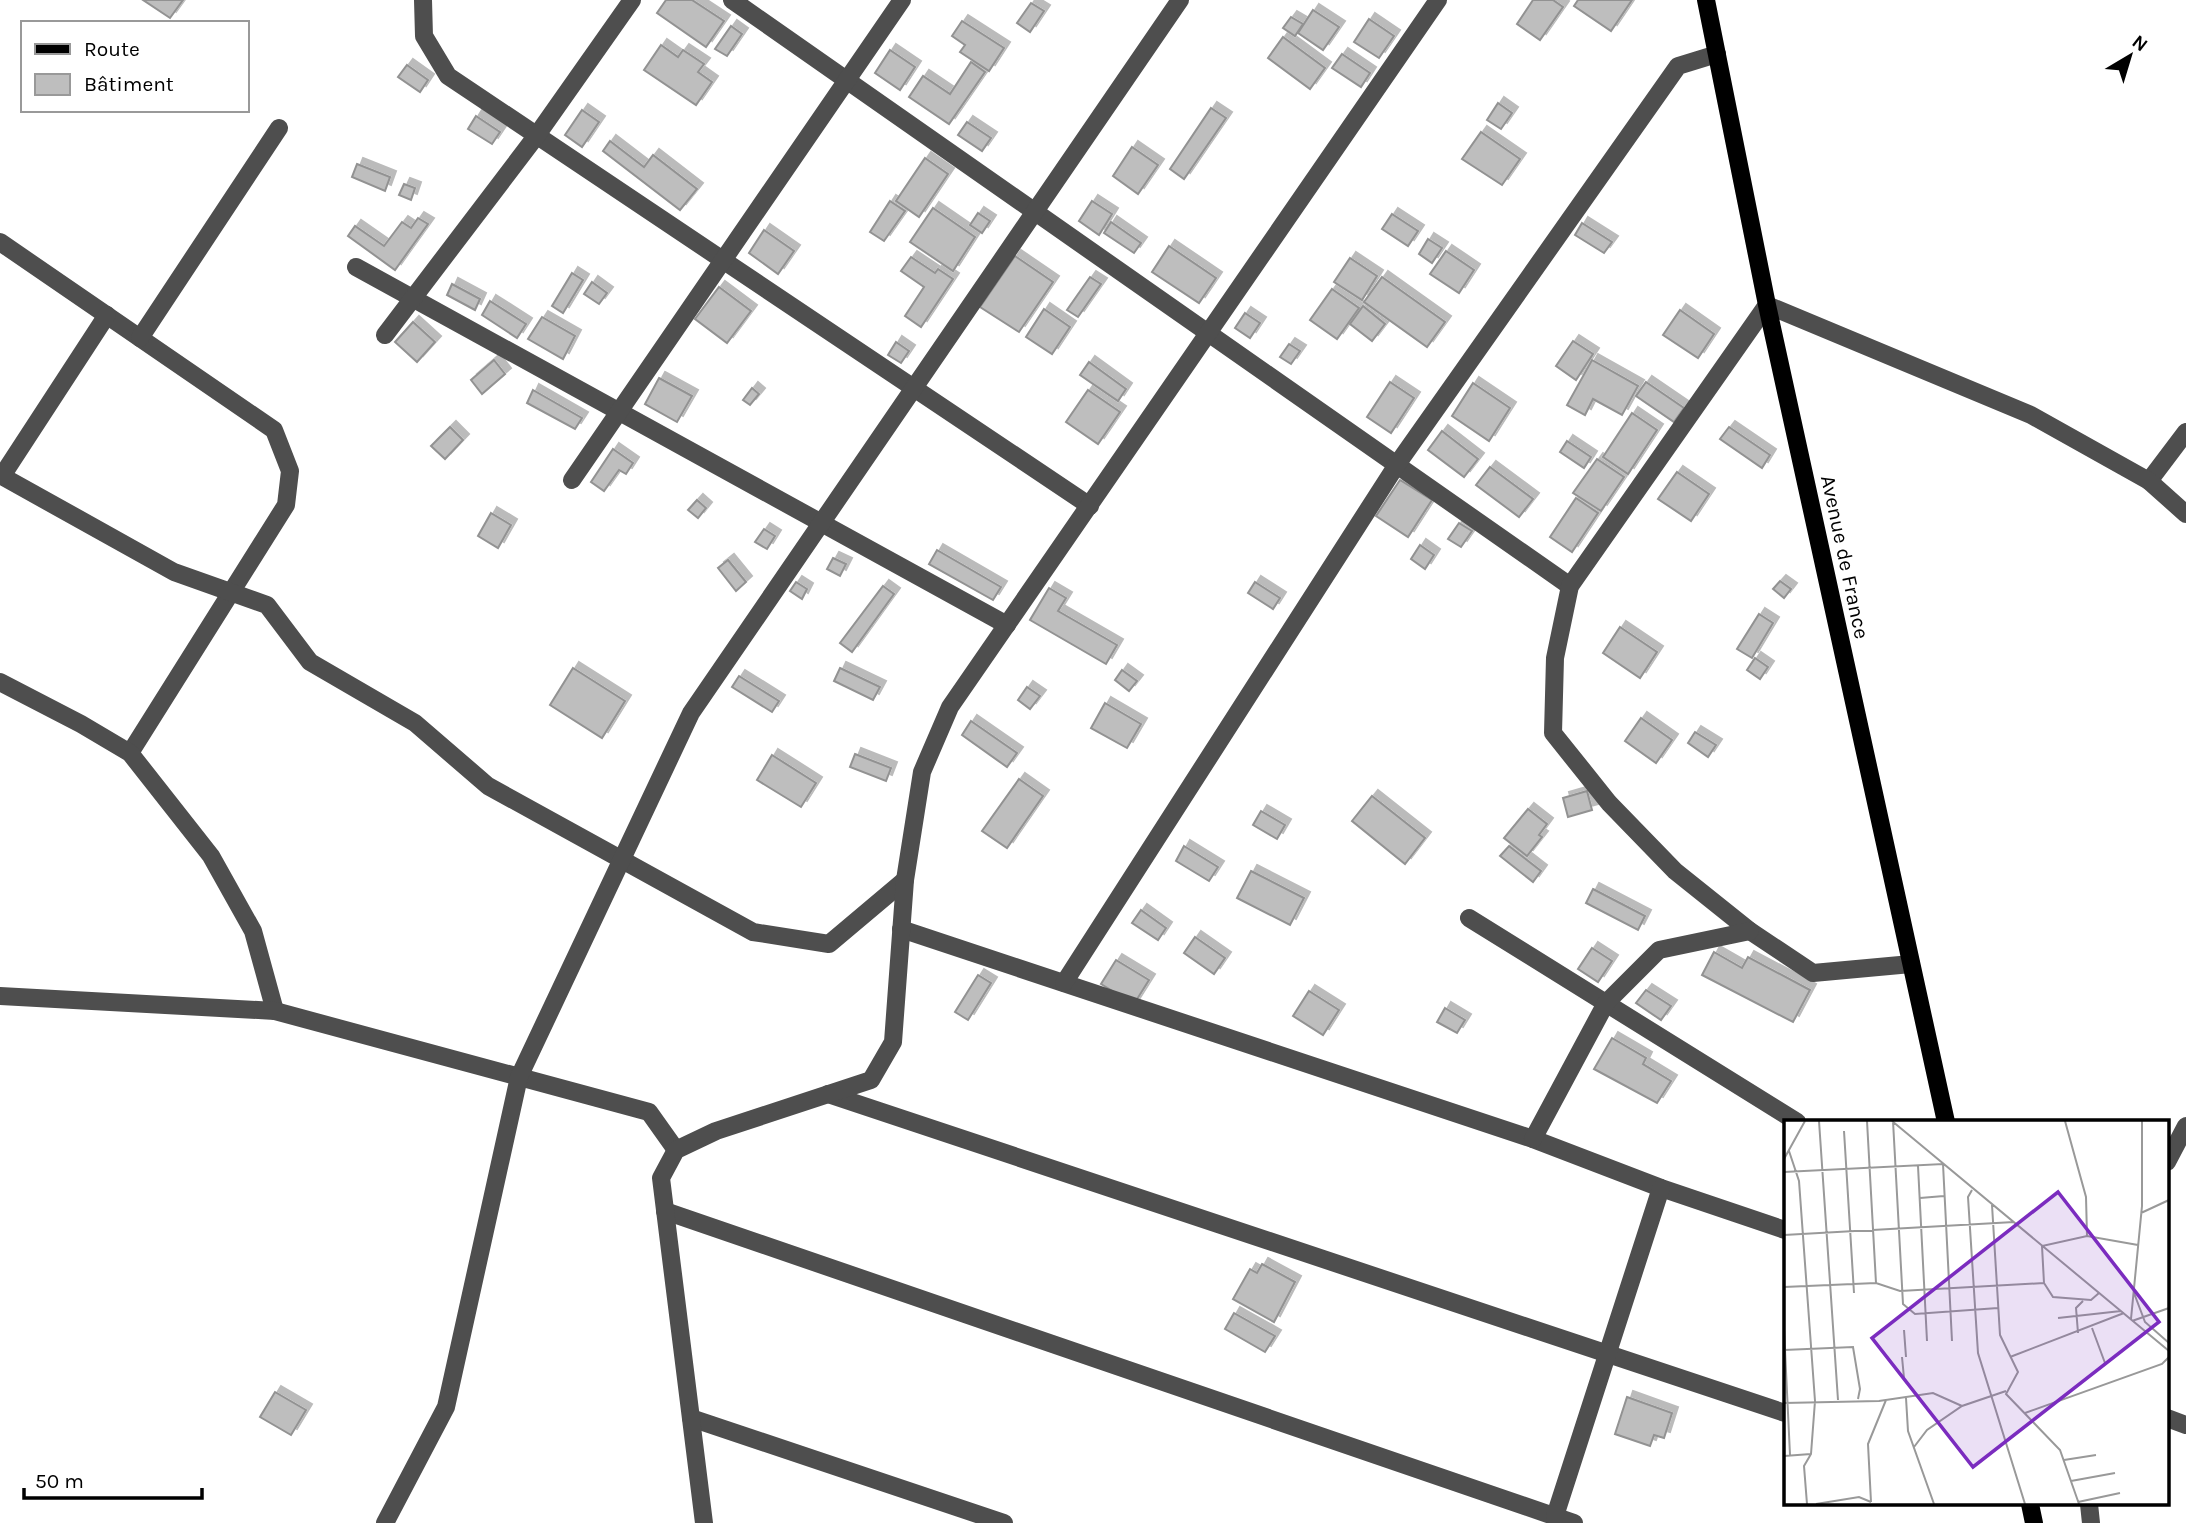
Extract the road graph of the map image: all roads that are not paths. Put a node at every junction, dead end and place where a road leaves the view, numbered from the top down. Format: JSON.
{"nodes":[{"id":1,"x":423,"y":0,"type":"edge"},
{"id":2,"x":632,"y":0,"type":"edge"},
{"id":3,"x":732,"y":0,"type":"edge"},
{"id":4,"x":902,"y":0,"type":"edge"},
{"id":5,"x":1180,"y":0,"type":"edge"},
{"id":6,"x":1438,"y":0,"type":"edge"},
{"id":7,"x":1706,"y":0,"type":"edge"},
{"id":8,"x":1717,"y":54,"type":"junction"},
{"id":9,"x":846,"y":80,"type":"junction"},
{"id":10,"x":279,"y":128,"type":"dead end"},
{"id":11,"x":537,"y":135,"type":"junction"},
{"id":12,"x":1036,"y":211,"type":"junction"},
{"id":13,"x":0,"y":242,"type":"edge"},
{"id":14,"x":723,"y":260,"type":"junction"},
{"id":15,"x":356,"y":267,"type":"dead end"},
{"id":16,"x":413,"y":298,"type":"junction"},
{"id":17,"x":1767,"y":305,"type":"junction"},
{"id":18,"x":107,"y":315,"type":"junction"},
{"id":19,"x":1210,"y":332,"type":"junction"},
{"id":20,"x":385,"y":335,"type":"dead end"},
{"id":21,"x":140,"y":338,"type":"junction"},
{"id":22,"x":914,"y":388,"type":"junction"},
{"id":23,"x":618,"y":412,"type":"junction"},
{"id":24,"x":2186,"y":432,"type":"edge"},
{"id":25,"x":1398,"y":463,"type":"junction"},
{"id":26,"x":1,"y":475,"type":"edge"},
{"id":27,"x":572,"y":480,"type":"dead end"},
{"id":28,"x":2148,"y":481,"type":"junction"},
{"id":29,"x":1090,"y":506,"type":"junction"},
{"id":30,"x":2186,"y":514,"type":"edge"},
{"id":31,"x":822,"y":523,"type":"junction"},
{"id":32,"x":1570,"y":586,"type":"junction"},
{"id":33,"x":232,"y":592,"type":"junction"},
{"id":34,"x":1007,"y":625,"type":"junction"},
{"id":35,"x":0,"y":682,"type":"edge"},
{"id":36,"x":130,"y":753,"type":"junction"},
{"id":37,"x":620,"y":859,"type":"junction"},
{"id":38,"x":905,"y":880,"type":"junction"},
{"id":39,"x":1469,"y":918,"type":"dead end"},
{"id":40,"x":901,"y":929,"type":"junction"},
{"id":41,"x":1750,"y":931,"type":"junction"},
{"id":42,"x":1911,"y":964,"type":"junction"},
{"id":43,"x":1064,"y":983,"type":"junction"},
{"id":44,"x":0,"y":996,"type":"edge"},
{"id":45,"x":1606,"y":1003,"type":"junction"},
{"id":46,"x":275,"y":1011,"type":"junction"},
{"id":47,"x":519,"y":1077,"type":"junction"},
{"id":48,"x":828,"y":1094,"type":"junction"},
{"id":49,"x":1794,"y":1120,"type":"edge"},
{"id":50,"x":1946,"y":1120,"type":"edge"},
{"id":51,"x":2186,"y":1124,"type":"edge"},
{"id":52,"x":1533,"y":1139,"type":"junction"},
{"id":53,"x":2168,"y":1141,"type":"edge"},
{"id":54,"x":676,"y":1150,"type":"junction"},
{"id":55,"x":2168,"y":1159,"type":"edge"},
{"id":56,"x":1661,"y":1188,"type":"junction"},
{"id":57,"x":665,"y":1211,"type":"junction"},
{"id":58,"x":1784,"y":1230,"type":"edge"},
{"id":59,"x":1608,"y":1353,"type":"junction"},
{"id":60,"x":1784,"y":1413,"type":"edge"},
{"id":61,"x":691,"y":1418,"type":"junction"},
{"id":62,"x":2168,"y":1418,"type":"edge"},
{"id":63,"x":2186,"y":1425,"type":"edge"},
{"id":64,"x":1555,"y":1516,"type":"junction"},
{"id":65,"x":385,"y":1523,"type":"edge"},
{"id":66,"x":704,"y":1523,"type":"edge"},
{"id":67,"x":1004,"y":1523,"type":"edge"},
{"id":68,"x":1574,"y":1523,"type":"edge"}],
"edges":[{"from":1,"to":11,"type":"street"},
{"from":2,"to":11,"type":"street"},
{"from":3,"to":9,"type":"street"},
{"from":4,"to":9,"type":"street"},
{"from":5,"to":12,"type":"street"},
{"from":6,"to":19,"type":"street"},
{"from":7,"to":8,"type":"main road","name":"Avenue de France"},
{"from":8,"to":17,"type":"main road","name":"Avenue de France"},
{"from":8,"to":25,"type":"street"},
{"from":9,"to":12,"type":"street"},
{"from":9,"to":14,"type":"street"},
{"from":10,"to":21,"type":"street"},
{"from":11,"to":14,"type":"street"},
{"from":11,"to":16,"type":"street"},
{"from":12,"to":19,"type":"street"},
{"from":12,"to":22,"type":"street"},
{"from":13,"to":18,"type":"street"},
{"from":14,"to":22,"type":"street"},
{"from":14,"to":23,"type":"street"},
{"from":15,"to":16,"type":"street"},
{"from":16,"to":20,"type":"street"},
{"from":16,"to":23,"type":"street"},
{"from":17,"to":28,"type":"street"},
{"from":17,"to":32,"type":"street"},
{"from":17,"to":42,"type":"main road","name":"Avenue de France"},
{"from":18,"to":21,"type":"street"},
{"from":18,"to":26,"type":"street"},
{"from":19,"to":25,"type":"street"},
{"from":19,"to":29,"type":"street"},
{"from":21,"to":33,"type":"street"},
{"from":22,"to":29,"type":"street"},
{"from":22,"to":31,"type":"street"},
{"from":23,"to":27,"type":"street"},
{"from":23,"to":31,"type":"street"},
{"from":24,"to":28,"type":"street"},
{"from":25,"to":32,"type":"street"},
{"from":25,"to":43,"type":"street"},
{"from":26,"to":33,"type":"street"},
{"from":28,"to":30,"type":"street"},
{"from":29,"to":34,"type":"street"},
{"from":31,"to":34,"type":"street"},
{"from":31,"to":37,"type":"street"},
{"from":32,"to":41,"type":"street"},
{"from":33,"to":36,"type":"street"},
{"from":33,"to":37,"type":"street"},
{"from":34,"to":38,"type":"street"},
{"from":35,"to":36,"type":"street"},
{"from":36,"to":46,"type":"street"},
{"from":37,"to":38,"type":"street"},
{"from":37,"to":47,"type":"street"},
{"from":38,"to":40,"type":"street"},
{"from":39,"to":45,"type":"street"},
{"from":40,"to":43,"type":"street"},
{"from":40,"to":48,"type":"street"},
{"from":41,"to":42,"type":"street"},
{"from":41,"to":45,"type":"street"},
{"from":42,"to":50,"type":"main road","name":"Avenue de France"},
{"from":43,"to":52,"type":"street"},
{"from":44,"to":46,"type":"street"},
{"from":45,"to":49,"type":"street"},
{"from":45,"to":52,"type":"street"},
{"from":46,"to":47,"type":"street"},
{"from":47,"to":54,"type":"street"},
{"from":47,"to":65,"type":"street"},
{"from":48,"to":54,"type":"street"},
{"from":48,"to":59,"type":"street"},
{"from":51,"to":53,"type":"street"},
{"from":51,"to":55,"type":"street"},
{"from":52,"to":56,"type":"street"},
{"from":54,"to":57,"type":"street"},
{"from":56,"to":58,"type":"street"},
{"from":56,"to":59,"type":"street"},
{"from":57,"to":61,"type":"street"},
{"from":57,"to":64,"type":"street"},
{"from":59,"to":60,"type":"street"},
{"from":59,"to":64,"type":"street"},
{"from":61,"to":66,"type":"street"},
{"from":61,"to":67,"type":"street"},
{"from":62,"to":63,"type":"street"},
{"from":64,"to":68,"type":"street"}]}
